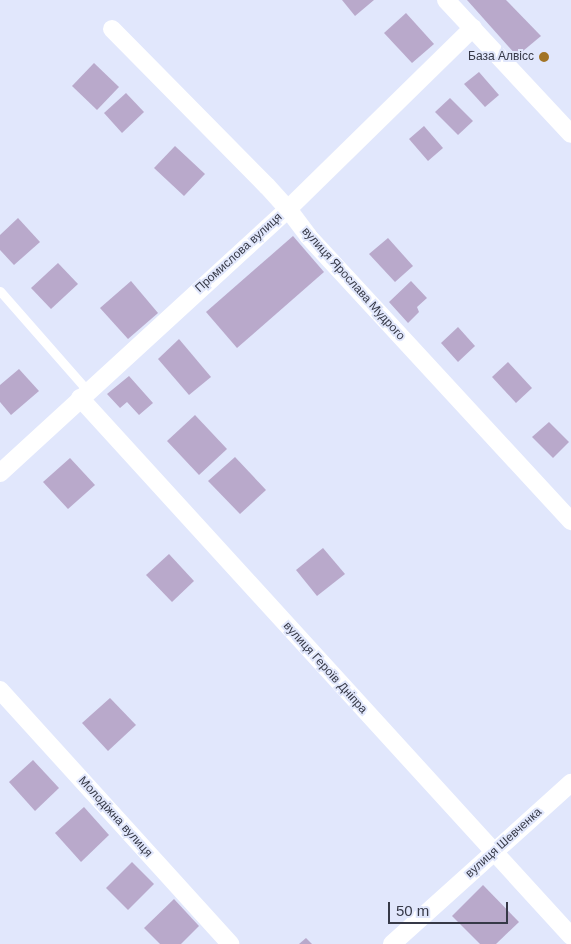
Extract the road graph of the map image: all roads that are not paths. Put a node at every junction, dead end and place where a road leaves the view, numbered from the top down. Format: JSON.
{"nodes":[{"id":1,"x":446,"y":0,"type":"edge"},
{"id":2,"x":473,"y":28,"type":"junction"},
{"id":3,"x":112,"y":29,"type":"dead end"},
{"id":4,"x":571,"y":134,"type":"edge"},
{"id":5,"x":288,"y":209,"type":"junction"},
{"id":6,"x":0,"y":291,"type":"edge"},
{"id":7,"x":84,"y":394,"type":"junction"},
{"id":8,"x":0,"y":472,"type":"edge"},
{"id":9,"x":571,"y":521,"type":"edge"},
{"id":10,"x":0,"y":690,"type":"edge"},
{"id":11,"x":571,"y":783,"type":"edge"},
{"id":12,"x":493,"y":853,"type":"junction"},
{"id":13,"x":571,"y":936,"type":"edge"},
{"id":14,"x":230,"y":944,"type":"edge"},
{"id":15,"x":392,"y":944,"type":"edge"}],
"edges":[{"from":1,"to":2,"type":"street"},
{"from":2,"to":4,"type":"street"},
{"from":2,"to":5,"type":"street","name":"Промислова вулиця"},
{"from":3,"to":5,"type":"street","name":"вулиця Ярослава Мудрого"},
{"from":5,"to":7,"type":"street","name":"Промислова вулиця"},
{"from":5,"to":9,"type":"street","name":"вулиця Ярослава Мудрого"},
{"from":6,"to":7,"type":"lane"},
{"from":7,"to":8,"type":"street","name":"Промислова вулиця"},
{"from":7,"to":12,"type":"street","name":"вулиця Героїв Дніпра"},
{"from":10,"to":14,"type":"street","name":"Молодіжна вулиця"},
{"from":11,"to":12,"type":"street","name":"вулиця Шевченка"},
{"from":12,"to":13,"type":"street","name":"вулиця Героїв Дніпра"},
{"from":12,"to":15,"type":"street","name":"вулиця Шевченка"}]}
